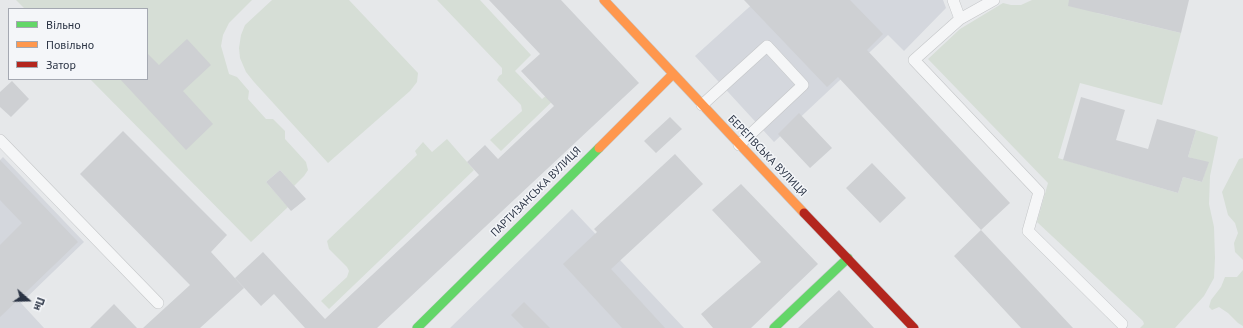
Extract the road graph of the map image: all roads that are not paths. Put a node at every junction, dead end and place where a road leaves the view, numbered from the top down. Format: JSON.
{"nodes":[{"id":1,"x":604,"y":0,"type":"edge"},
{"id":2,"x":953,"y":0,"type":"edge"},
{"id":3,"x":994,"y":0,"type":"edge"},
{"id":4,"x":960,"y":19,"type":"junction"},
{"id":5,"x":673,"y":74,"type":"junction"},
{"id":6,"x":702,"y":105,"type":"junction"},
{"id":7,"x":0,"y":140,"type":"edge"},
{"id":8,"x":739,"y":145,"type":"junction"},
{"id":9,"x":848,"y":258,"type":"junction"},
{"id":10,"x":158,"y":303,"type":"dead end"},
{"id":11,"x":1122,"y":324,"type":"dead end"},
{"id":12,"x":417,"y":328,"type":"edge"},
{"id":13,"x":774,"y":328,"type":"edge"},
{"id":14,"x":914,"y":328,"type":"edge"}],
"edges":[{"from":1,"to":5,"type":"street","name":"БЕРЕГІВСЬКА ВУЛИЦЯ"},
{"from":2,"to":4,"type":"lane"},
{"from":3,"to":4,"type":"lane"},
{"from":4,"to":11,"type":"lane"},
{"from":5,"to":6,"type":"street","name":"БЕРЕГІВСЬКА ВУЛИЦЯ"},
{"from":5,"to":12,"type":"street","name":"ПАРТИЗАНСЬКА ВУЛИЦЯ"},
{"from":6,"to":8,"type":"street","name":"БЕРЕГІВСЬКА ВУЛИЦЯ"},
{"from":6,"to":8,"type":"lane"},
{"from":7,"to":10,"type":"lane"},
{"from":8,"to":9,"type":"street","name":"БЕРЕГІВСЬКА ВУЛИЦЯ"},
{"from":9,"to":13,"type":"street"},
{"from":9,"to":14,"type":"street","name":"БЕРЕГІВСЬКА ВУЛИЦЯ"}]}
